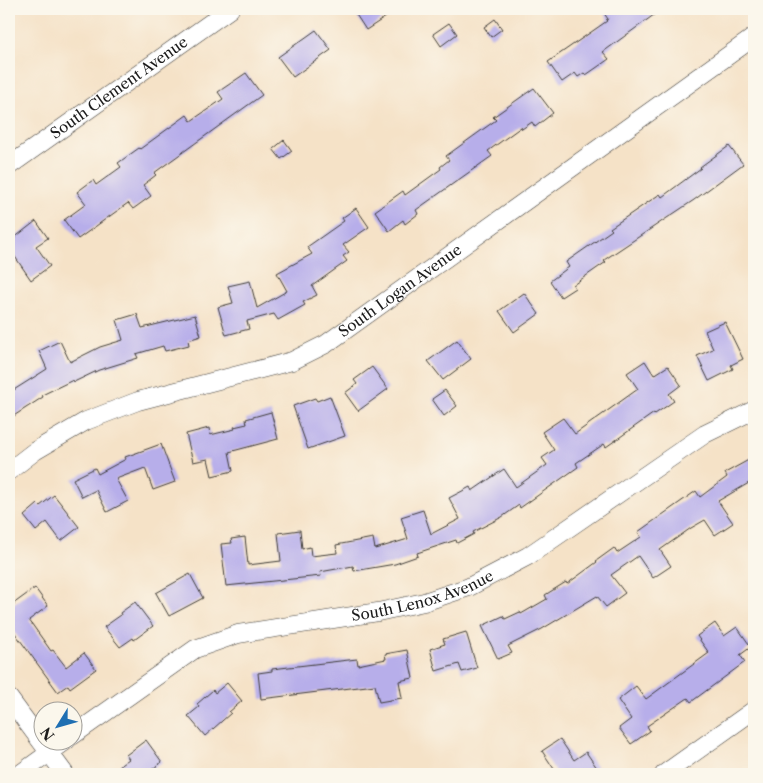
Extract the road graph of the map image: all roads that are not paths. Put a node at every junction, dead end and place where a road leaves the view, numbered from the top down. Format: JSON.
{"nodes":[{"id":1,"x":230,"y":9,"type":"edge"},
{"id":2,"x":754,"y":37,"type":"edge"},
{"id":3,"x":9,"y":166,"type":"edge"},
{"id":4,"x":754,"y":410,"type":"edge"},
{"id":5,"x":9,"y":471,"type":"edge"},
{"id":6,"x":9,"y":698,"type":"edge"},
{"id":7,"x":754,"y":710,"type":"edge"},
{"id":8,"x":82,"y":729,"type":"edge"},
{"id":9,"x":53,"y":750,"type":"edge"},
{"id":10,"x":49,"y":753,"type":"junction"},
{"id":11,"x":20,"y":774,"type":"edge"},
{"id":12,"x":65,"y":774,"type":"edge"},
{"id":13,"x":664,"y":774,"type":"edge"}],
"edges":[{"from":1,"to":3,"type":"street","name":"South Clement Avenue"},
{"from":2,"to":5,"type":"street","name":"South Logan Avenue"},
{"from":4,"to":8,"type":"street","name":"South Lenox Avenue"},
{"from":6,"to":10,"type":"street"},
{"from":7,"to":13,"type":"street"},
{"from":9,"to":10,"type":"street"},
{"from":10,"to":11,"type":"street"},
{"from":10,"to":12,"type":"street"}]}
